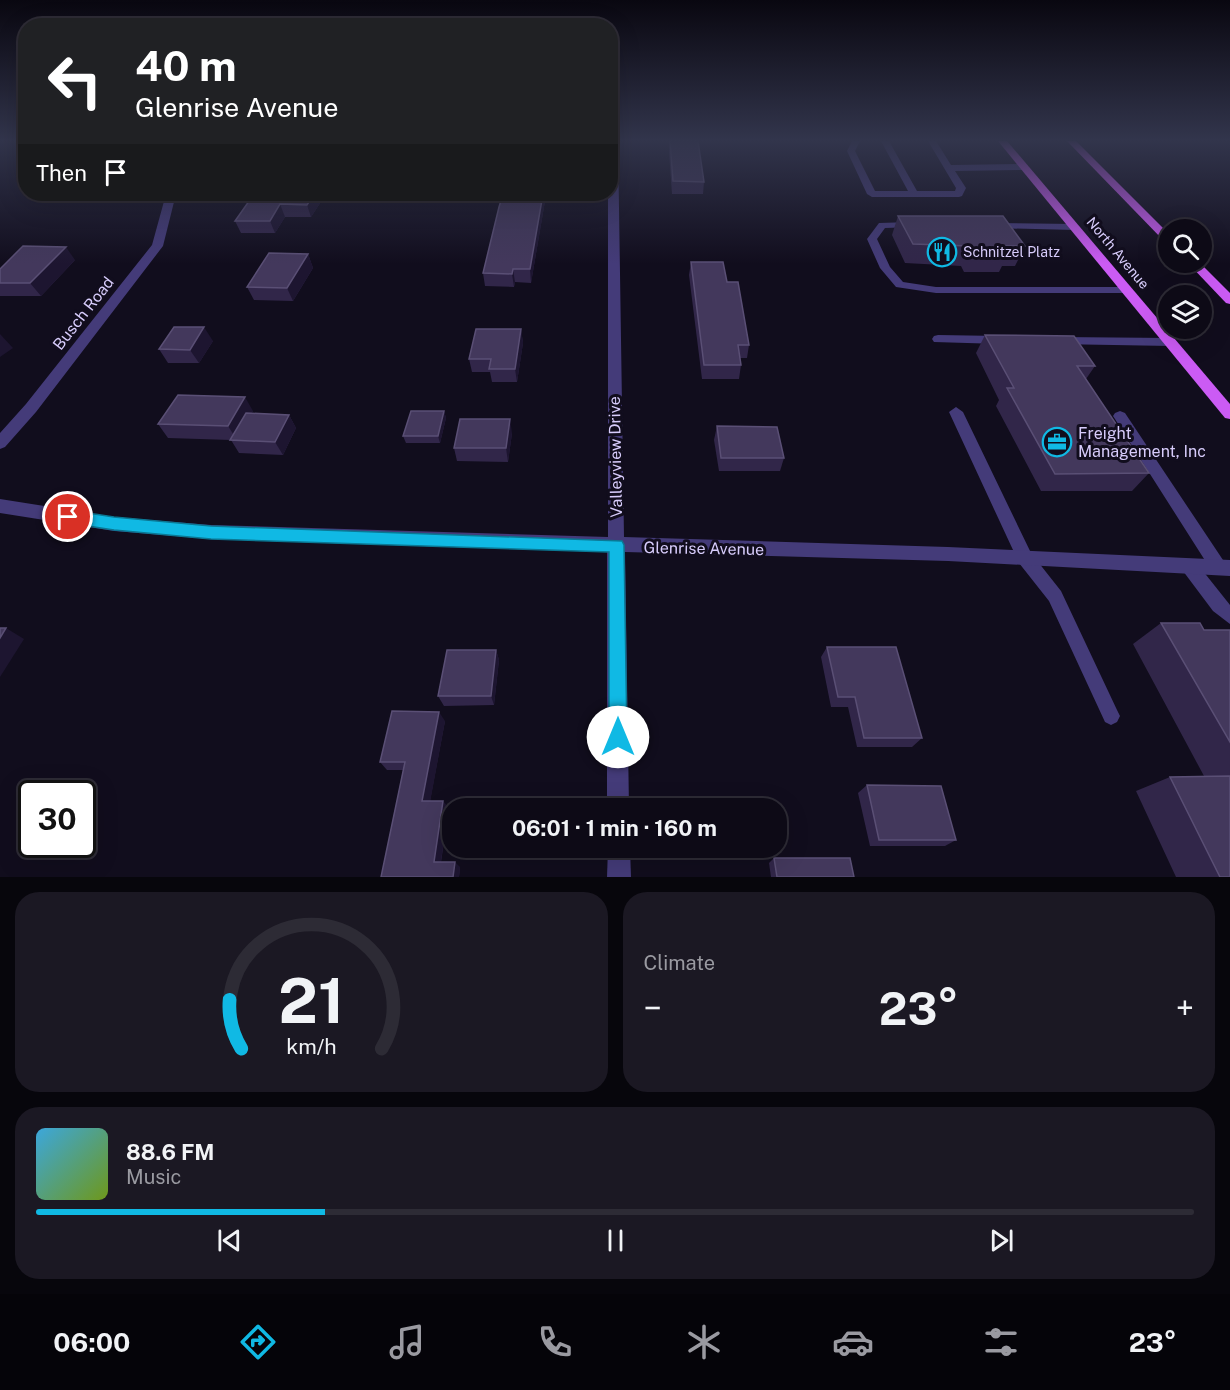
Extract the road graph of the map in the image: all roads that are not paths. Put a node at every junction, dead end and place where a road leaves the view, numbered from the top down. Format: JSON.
{"nodes":[{"id":1,"x":866,"y":182,"type":"edge"},
{"id":2,"x":908,"y":182,"type":"edge"},
{"id":3,"x":957,"y":182,"type":"edge"},
{"id":4,"x":1037,"y":182,"type":"edge"},
{"id":5,"x":1112,"y":182,"type":"edge"},
{"id":6,"x":915,"y":195,"type":"junction"},
{"id":7,"x":168,"y":201,"type":"edge"},
{"id":8,"x":613,"y":201,"type":"edge"},
{"id":9,"x":927,"y":226,"type":"edge"},
{"id":10,"x":984,"y":226,"type":"edge"},
{"id":11,"x":1075,"y":227,"type":"junction"},
{"id":12,"x":1158,"y":229,"type":"edge"},
{"id":13,"x":1203,"y":273,"type":"edge"},
{"id":14,"x":1127,"y":290,"type":"junction"},
{"id":15,"x":1230,"y":300,"type":"edge"},
{"id":16,"x":938,"y":339,"type":"dead end"},
{"id":17,"x":1008,"y":340,"type":"edge"},
{"id":18,"x":1042,"y":340,"type":"edge"},
{"id":19,"x":1170,"y":342,"type":"junction"},
{"id":20,"x":957,"y":412,"type":"dead end"},
{"id":21,"x":1230,"y":414,"type":"edge"},
{"id":22,"x":1120,"y":416,"type":"dead end"},
{"id":23,"x":0,"y":443,"type":"edge"},
{"id":24,"x":0,"y":506,"type":"edge"},
{"id":25,"x":616,"y":545,"type":"junction"},
{"id":26,"x":1025,"y":558,"type":"junction"},
{"id":27,"x":1189,"y":566,"type":"junction"},
{"id":28,"x":1224,"y":568,"type":"edge"},
{"id":29,"x":1230,"y":616,"type":"edge"},
{"id":30,"x":1111,"y":716,"type":"dead end"},
{"id":31,"x":618,"y":798,"type":"edge"},
{"id":32,"x":619,"y":858,"type":"edge"},
{"id":33,"x":619,"y":877,"type":"edge"}],
"edges":[{"from":1,"to":6,"type":"lane"},
{"from":2,"to":6,"type":"lane"},
{"from":3,"to":6,"type":"lane"},
{"from":4,"to":11,"type":"main road","name":"North Avenue"},
{"from":5,"to":12,"type":"main road"},
{"from":7,"to":23,"type":"street","name":"Busch Road"},
{"from":8,"to":25,"type":"street","name":"Valleyview Drive"},
{"from":9,"to":14,"type":"lane"},
{"from":10,"to":11,"type":"lane"},
{"from":11,"to":14,"type":"main road","name":"North Avenue"},
{"from":13,"to":15,"type":"main road"},
{"from":14,"to":19,"type":"main road","name":"North Avenue"},
{"from":16,"to":17,"type":"lane"},
{"from":18,"to":19,"type":"lane"},
{"from":19,"to":21,"type":"main road","name":"North Avenue"},
{"from":20,"to":26,"type":"lane"},
{"from":22,"to":28,"type":"lane"},
{"from":24,"to":25,"type":"street","name":"Glenrise Avenue"},
{"from":25,"to":26,"type":"street","name":"Glenrise Avenue"},
{"from":25,"to":31,"type":"street","name":"Valleyview Drive"},
{"from":26,"to":27,"type":"street","name":"Glenrise Avenue"},
{"from":26,"to":30,"type":"lane"},
{"from":27,"to":28,"type":"street","name":"Glenrise Avenue"},
{"from":27,"to":29,"type":"lane"},
{"from":32,"to":33,"type":"street"}]}
